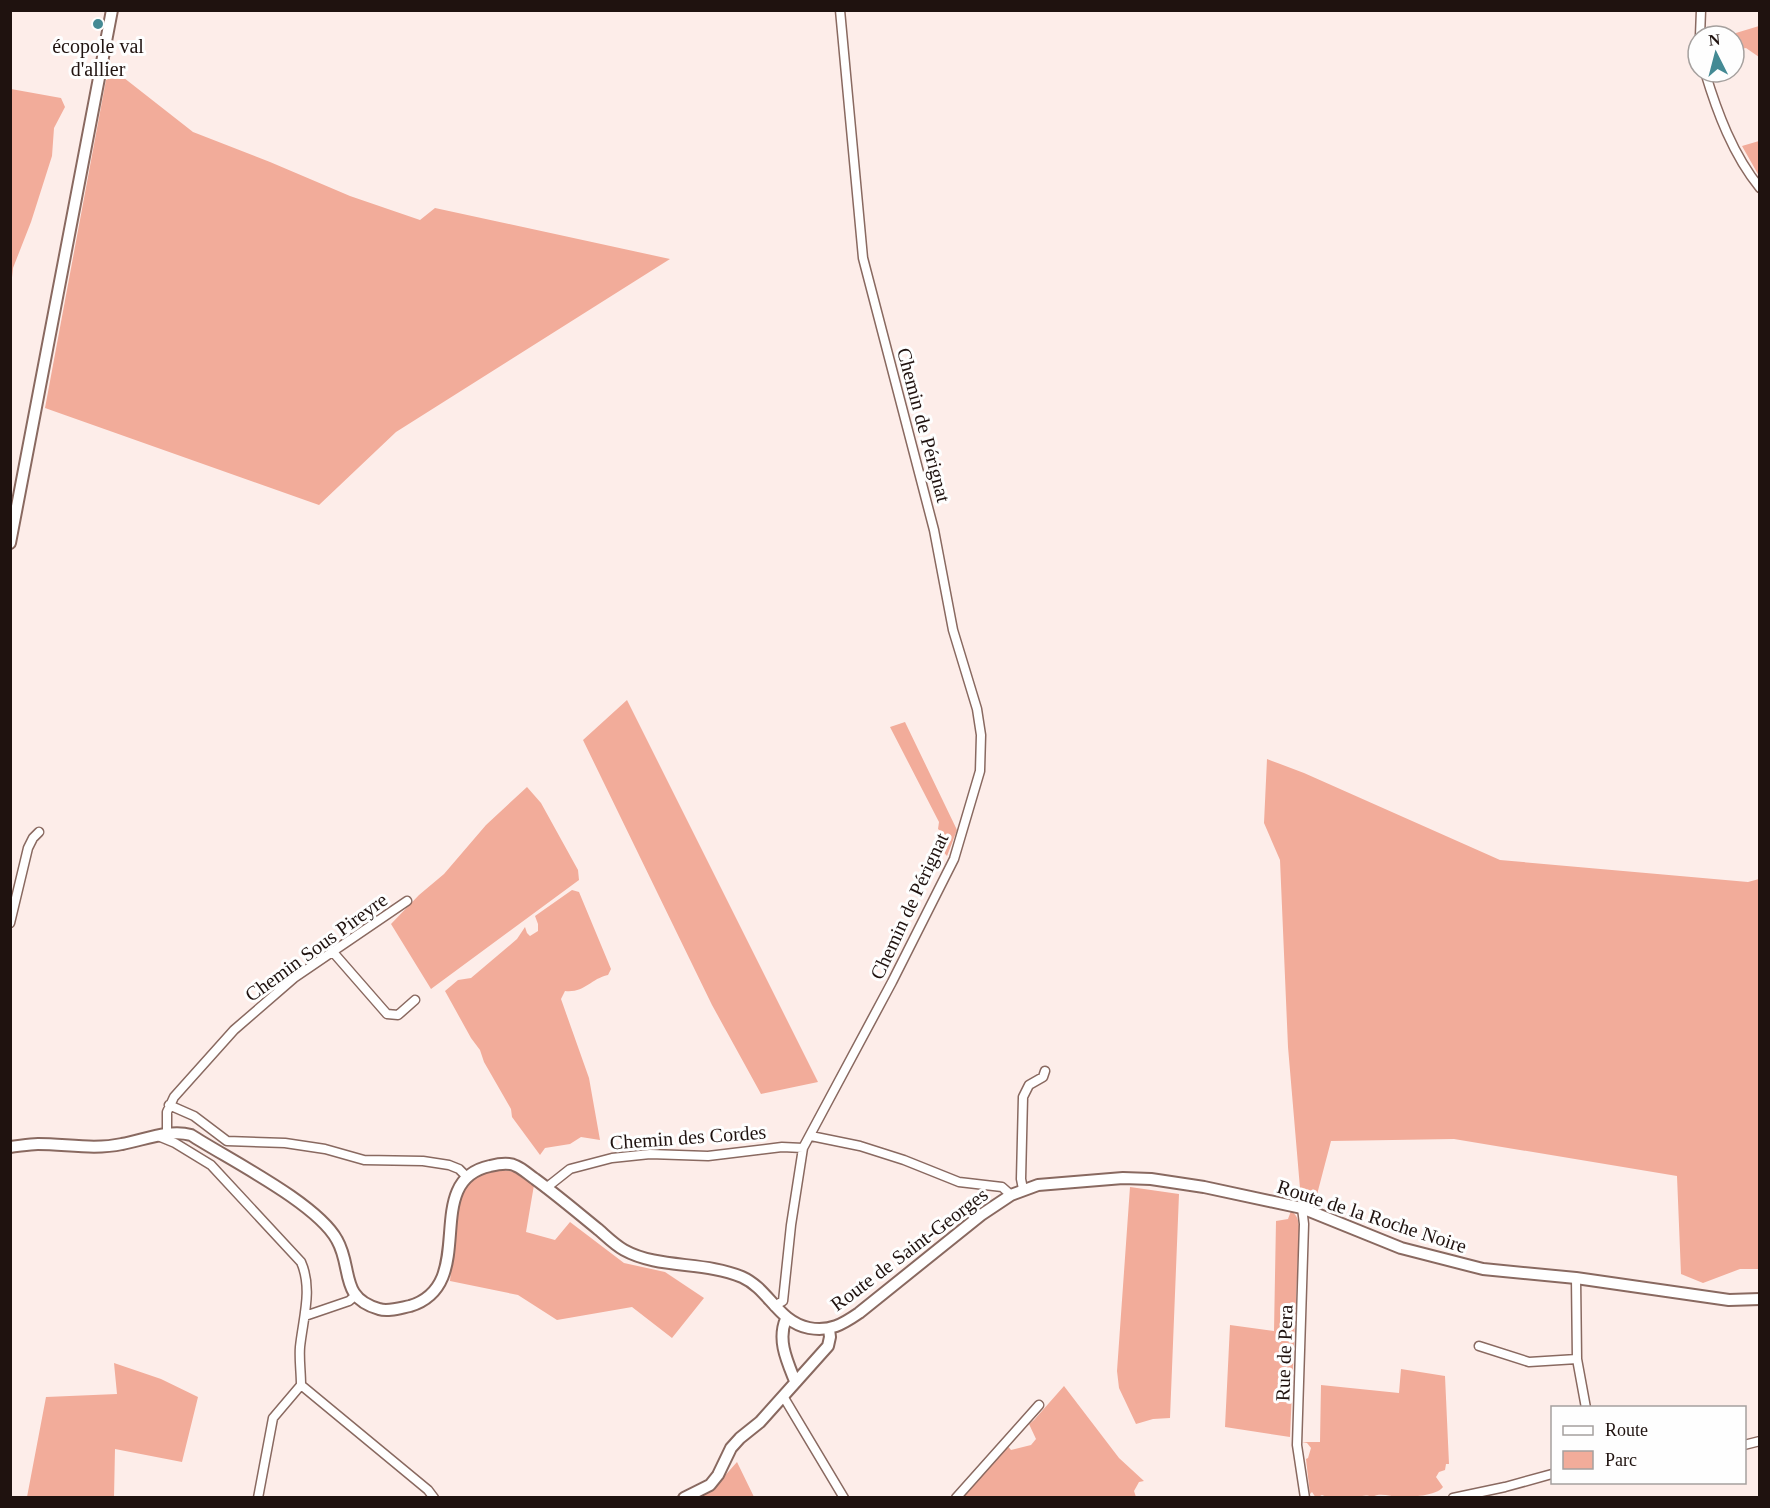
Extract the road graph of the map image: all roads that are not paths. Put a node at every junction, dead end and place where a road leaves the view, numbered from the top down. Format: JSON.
{"nodes":[{"id":1,"x":112,"y":10,"type":"edge"},
{"id":2,"x":840,"y":10,"type":"edge"},
{"id":3,"x":1709,"y":84,"type":"edge"},
{"id":4,"x":1760,"y":188,"type":"edge"},
{"id":5,"x":14,"y":504,"type":"edge"},
{"id":6,"x":10,"y":543,"type":"edge"},
{"id":7,"x":39,"y":831,"type":"dead end"},
{"id":8,"x":407,"y":901,"type":"dead end"},
{"id":9,"x":10,"y":923,"type":"edge"},
{"id":10,"x":332,"y":951,"type":"junction"},
{"id":11,"x":415,"y":1000,"type":"dead end"},
{"id":12,"x":1045,"y":1071,"type":"dead end"},
{"id":13,"x":169,"y":1105,"type":"junction"},
{"id":14,"x":162,"y":1135,"type":"junction"},
{"id":15,"x":811,"y":1136,"type":"junction"},
{"id":16,"x":10,"y":1147,"type":"edge"},
{"id":17,"x":803,"y":1148,"type":"junction"},
{"id":18,"x":466,"y":1176,"type":"junction"},
{"id":19,"x":546,"y":1188,"type":"junction"},
{"id":20,"x":1023,"y":1189,"type":"junction"},
{"id":21,"x":1011,"y":1195,"type":"junction"},
{"id":22,"x":1302,"y":1208,"type":"junction"},
{"id":23,"x":1575,"y":1278,"type":"junction"},
{"id":24,"x":355,"y":1296,"type":"junction"},
{"id":25,"x":1760,"y":1299,"type":"edge"},
{"id":26,"x":774,"y":1306,"type":"junction"},
{"id":27,"x":305,"y":1316,"type":"junction"},
{"id":28,"x":786,"y":1319,"type":"junction"},
{"id":29,"x":829,"y":1329,"type":"junction"},
{"id":30,"x":1479,"y":1346,"type":"dead end"},
{"id":31,"x":1577,"y":1359,"type":"junction"},
{"id":32,"x":795,"y":1381,"type":"junction"},
{"id":33,"x":301,"y":1385,"type":"junction"},
{"id":34,"x":783,"y":1396,"type":"junction"},
{"id":35,"x":1039,"y":1405,"type":"dead end"},
{"id":36,"x":1586,"y":1406,"type":"edge"},
{"id":37,"x":1551,"y":1474,"type":"edge"},
{"id":38,"x":258,"y":1497,"type":"edge"},
{"id":39,"x":434,"y":1497,"type":"edge"},
{"id":40,"x":684,"y":1497,"type":"edge"},
{"id":41,"x":844,"y":1497,"type":"edge"},
{"id":42,"x":956,"y":1497,"type":"edge"},
{"id":43,"x":1305,"y":1497,"type":"edge"},
{"id":44,"x":1453,"y":1497,"type":"edge"}],
"edges":[{"from":1,"to":5,"type":"street"},
{"from":2,"to":15,"type":"street","name":"Chemin de Pérignat"},
{"from":3,"to":4,"type":"street"},
{"from":5,"to":6,"type":"street"},
{"from":7,"to":9,"type":"street"},
{"from":8,"to":10,"type":"street","name":"Chemin Sous Pireyre"},
{"from":10,"to":11,"type":"street"},
{"from":10,"to":13,"type":"street","name":"Chemin Sous Pireyre"},
{"from":12,"to":20,"type":"street"},
{"from":13,"to":14,"type":"street"},
{"from":13,"to":18,"type":"street"},
{"from":14,"to":16,"type":"street"},
{"from":14,"to":24,"type":"street"},
{"from":14,"to":27,"type":"street"},
{"from":15,"to":17,"type":"street","name":"Chemin de Pérignat"},
{"from":15,"to":21,"type":"street"},
{"from":17,"to":19,"type":"street","name":"Chemin des Cordes"},
{"from":17,"to":26,"type":"street","name":"Chemin de Pérignat"},
{"from":18,"to":19,"type":"street"},
{"from":18,"to":24,"type":"street"},
{"from":19,"to":26,"type":"street"},
{"from":20,"to":21,"type":"street","name":"Route de la Roche Noire"},
{"from":20,"to":22,"type":"street","name":"Route de la Roche Noire"},
{"from":21,"to":29,"type":"street","name":"Route de Saint-Georges"},
{"from":22,"to":23,"type":"street","name":"Route de la Roche Noire"},
{"from":22,"to":43,"type":"street","name":"Rue de Pera"},
{"from":23,"to":25,"type":"street","name":"Route de la Roche Noire"},
{"from":23,"to":31,"type":"street"},
{"from":24,"to":27,"type":"street"},
{"from":26,"to":28,"type":"street"},
{"from":27,"to":33,"type":"street"},
{"from":28,"to":29,"type":"street"},
{"from":28,"to":32,"type":"street"},
{"from":29,"to":32,"type":"street"},
{"from":30,"to":31,"type":"street"},
{"from":31,"to":36,"type":"street"},
{"from":32,"to":34,"type":"street"},
{"from":33,"to":38,"type":"street"},
{"from":33,"to":39,"type":"street"},
{"from":34,"to":40,"type":"street"},
{"from":34,"to":41,"type":"street"},
{"from":35,"to":42,"type":"street"},
{"from":37,"to":44,"type":"street"}]}
